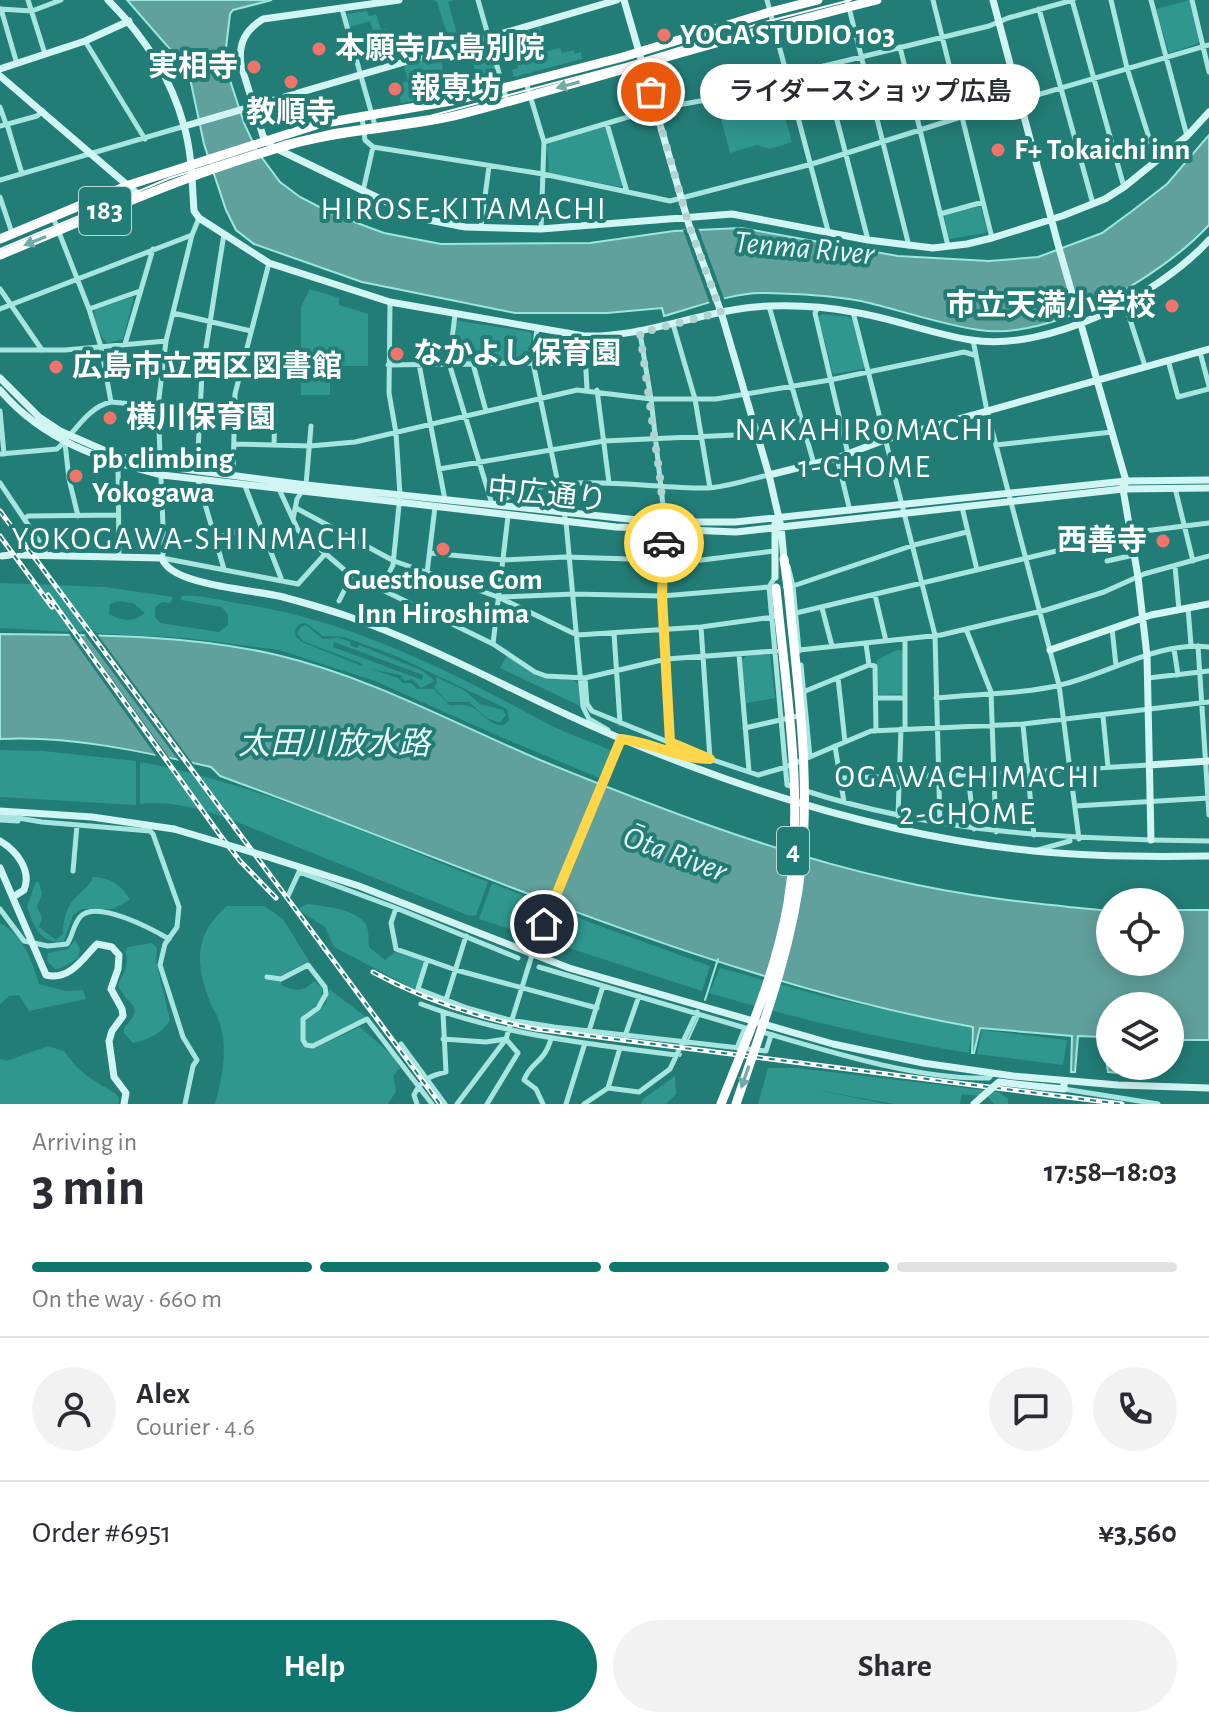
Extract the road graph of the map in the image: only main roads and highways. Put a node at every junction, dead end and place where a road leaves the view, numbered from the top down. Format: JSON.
{"nodes":[{"id":1,"x":818,"y":0,"type":"edge"},
{"id":2,"x":877,"y":0,"type":"edge"},
{"id":3,"x":843,"y":4,"type":"edge"},
{"id":4,"x":263,"y":145,"type":"junction"},
{"id":5,"x":190,"y":170,"type":"junction"},
{"id":6,"x":0,"y":239,"type":"edge"},
{"id":7,"x":0,"y":255,"type":"edge"},
{"id":8,"x":784,"y":559,"type":"road end"},
{"id":9,"x":775,"y":577,"type":"road end"},
{"id":10,"x":721,"y":1104,"type":"edge"},
{"id":11,"x":736,"y":1104,"type":"edge"}],
"edges":[{"from":1,"to":4,"type":"highway","number":"183"},
{"from":2,"to":3,"type":"highway","number":"183"},
{"from":3,"to":4,"type":"highway","number":"183","one_way":true},
{"from":4,"to":5,"type":"highway","number":"183"},
{"from":5,"to":6,"type":"highway","number":"183"},
{"from":5,"to":7,"type":"highway","number":"183","one_way":true},
{"from":8,"to":11,"type":"highway","number":"4","one_way":true,"bridge":true},
{"from":9,"to":10,"type":"highway","number":"4","bridge":true}]}
